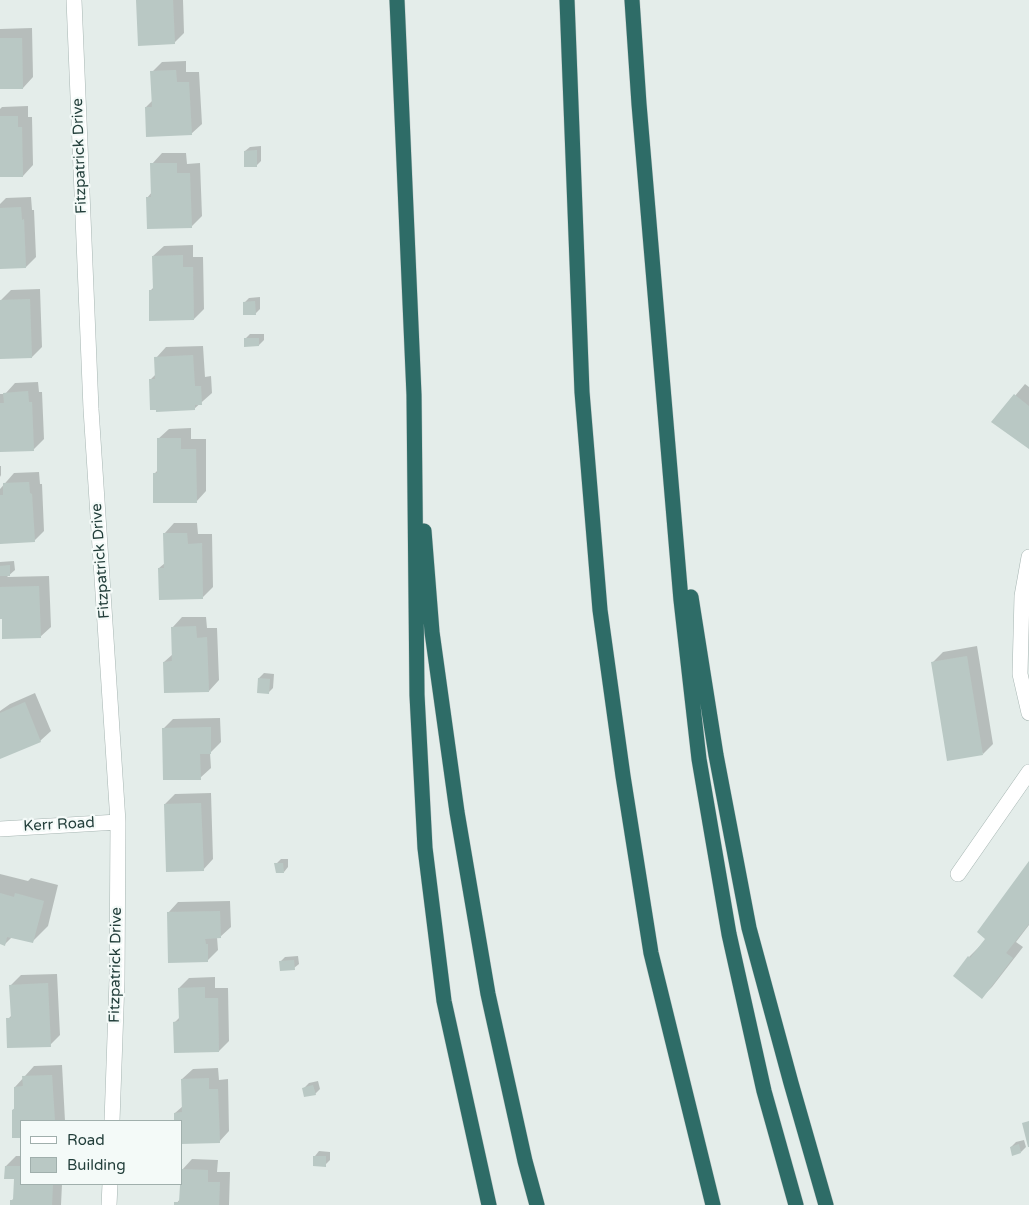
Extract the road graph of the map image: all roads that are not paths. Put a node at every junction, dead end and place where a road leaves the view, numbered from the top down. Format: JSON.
{"nodes":[{"id":1,"x":74,"y":0,"type":"edge"},
{"id":2,"x":397,"y":0,"type":"edge"},
{"id":3,"x":567,"y":0,"type":"edge"},
{"id":4,"x":632,"y":0,"type":"edge"},
{"id":5,"x":664,"y":390,"type":"junction"},
{"id":6,"x":414,"y":395,"type":"junction"},
{"id":7,"x":1029,"y":557,"type":"edge"},
{"id":8,"x":1029,"y":712,"type":"edge"},
{"id":9,"x":1029,"y":772,"type":"edge"},
{"id":10,"x":118,"y":822,"type":"junction"},
{"id":11,"x":0,"y":829,"type":"edge"},
{"id":12,"x":958,"y":874,"type":"dead end"},
{"id":13,"x":112,"y":1120,"type":"edge"},
{"id":14,"x":110,"y":1185,"type":"edge"},
{"id":15,"x":109,"y":1205,"type":"edge"},
{"id":16,"x":489,"y":1205,"type":"edge"},
{"id":17,"x":537,"y":1205,"type":"edge"},
{"id":18,"x":713,"y":1205,"type":"edge"},
{"id":19,"x":796,"y":1205,"type":"edge"},
{"id":20,"x":826,"y":1205,"type":"edge"}],
"edges":[{"from":1,"to":10,"type":"street","name":"Fitzpatrick Drive"},
{"from":2,"to":6,"type":"highway"},
{"from":3,"to":18,"type":"highway"},
{"from":4,"to":5,"type":"highway"},
{"from":5,"to":19,"type":"highway"},
{"from":5,"to":20,"type":"highway"},
{"from":6,"to":16,"type":"highway"},
{"from":6,"to":17,"type":"highway"},
{"from":7,"to":8,"type":"street"},
{"from":9,"to":12,"type":"street"},
{"from":10,"to":11,"type":"street","name":"Kerr Road"},
{"from":10,"to":13,"type":"street","name":"Fitzpatrick Drive"},
{"from":14,"to":15,"type":"street"}]}
